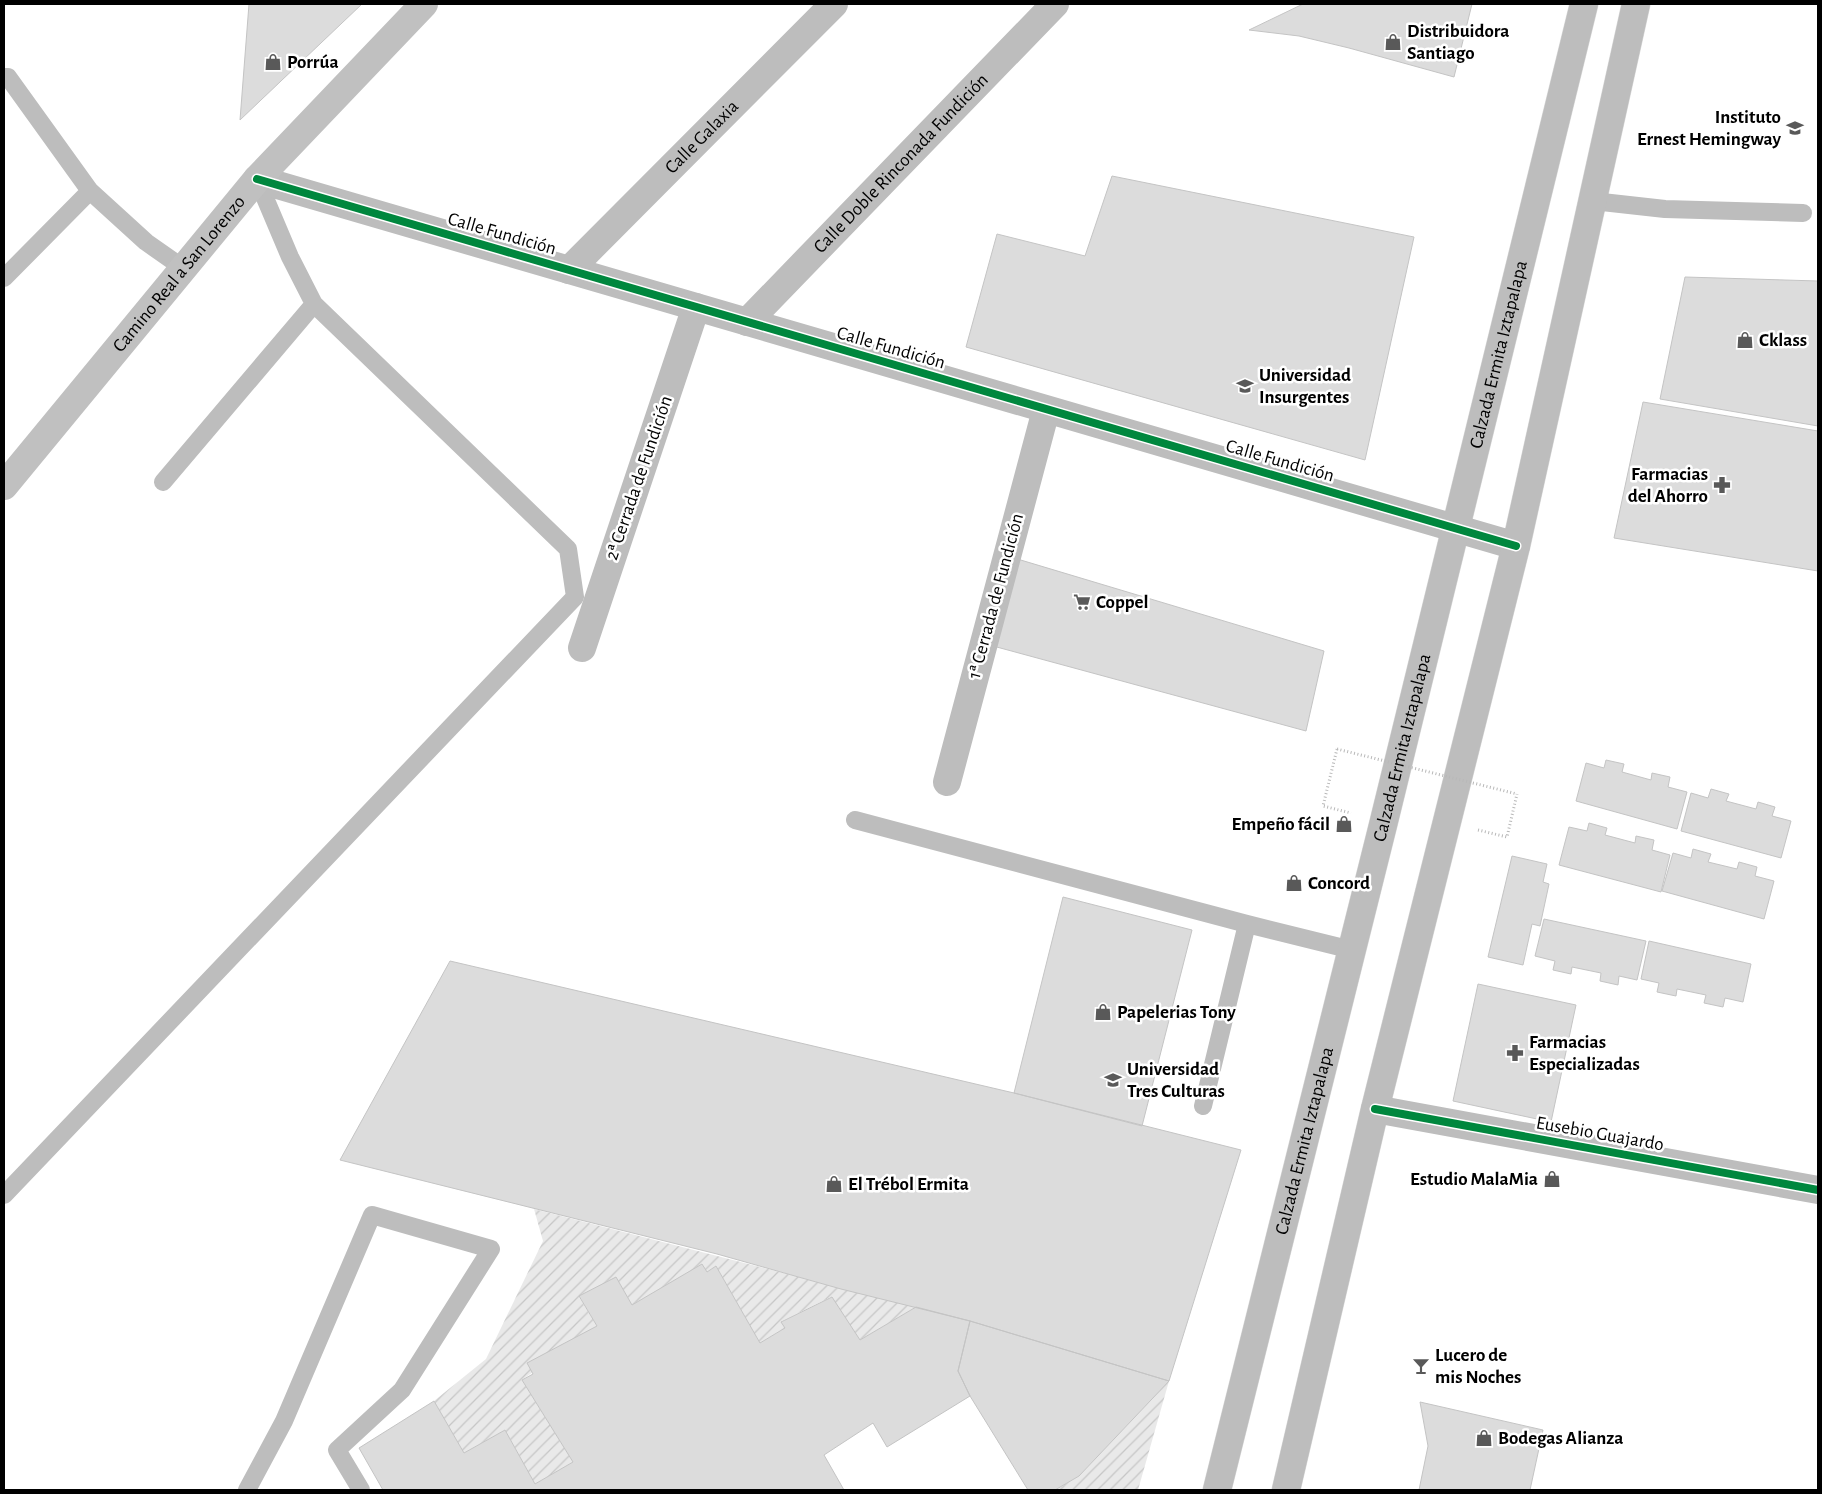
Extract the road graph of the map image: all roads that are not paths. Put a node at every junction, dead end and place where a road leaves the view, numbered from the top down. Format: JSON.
{"nodes":[{"id":1,"x":424,"y":4,"type":"edge"},
{"id":2,"x":834,"y":4,"type":"edge"},
{"id":3,"x":1055,"y":4,"type":"edge"},
{"id":4,"x":1584,"y":4,"type":"edge"},
{"id":5,"x":1636,"y":4,"type":"edge"},
{"id":6,"x":4,"y":76,"type":"edge"},
{"id":7,"x":257,"y":179,"type":"junction"},
{"id":8,"x":90,"y":191,"type":"junction"},
{"id":9,"x":1593,"y":201,"type":"junction"},
{"id":10,"x":1803,"y":213,"type":"dead end"},
{"id":11,"x":183,"y":268,"type":"junction"},
{"id":12,"x":569,"y":270,"type":"junction"},
{"id":13,"x":4,"y":278,"type":"edge"},
{"id":14,"x":314,"y":304,"type":"junction"},
{"id":15,"x":696,"y":308,"type":"junction"},
{"id":16,"x":746,"y":322,"type":"junction"},
{"id":17,"x":1046,"y":410,"type":"junction"},
{"id":18,"x":163,"y":482,"type":"dead end"},
{"id":19,"x":4,"y":486,"type":"edge"},
{"id":20,"x":1456,"y":529,"type":"junction"},
{"id":21,"x":1516,"y":546,"type":"junction"},
{"id":22,"x":582,"y":648,"type":"dead end"},
{"id":23,"x":947,"y":782,"type":"dead end"},
{"id":24,"x":855,"y":820,"type":"dead end"},
{"id":25,"x":1247,"y":924,"type":"junction"},
{"id":26,"x":1352,"y":950,"type":"junction"},
{"id":27,"x":1203,"y":1106,"type":"dead end"},
{"id":28,"x":1375,"y":1109,"type":"junction"},
{"id":29,"x":1818,"y":1190,"type":"edge"},
{"id":30,"x":4,"y":1195,"type":"edge"},
{"id":31,"x":247,"y":1490,"type":"edge"},
{"id":32,"x":360,"y":1490,"type":"edge"},
{"id":33,"x":1217,"y":1490,"type":"edge"},
{"id":34,"x":1286,"y":1490,"type":"edge"}],
"edges":[{"from":1,"to":7,"type":"main road","name":"Camino Real a San Lorenzo"},
{"from":2,"to":12,"type":"street","name":"Calle Galaxia"},
{"from":3,"to":16,"type":"street","name":"Calle Doble Rinconada Fundición"},
{"from":4,"to":20,"type":"street","name":"Calzada Ermita Iztapalapa"},
{"from":5,"to":9,"type":"street"},
{"from":6,"to":8,"type":"lane"},
{"from":7,"to":11,"type":"main road","name":"Camino Real a San Lorenzo"},
{"from":7,"to":12,"type":"street","name":"Calle Fundición"},
{"from":7,"to":14,"type":"lane"},
{"from":8,"to":11,"type":"lane"},
{"from":8,"to":13,"type":"lane"},
{"from":9,"to":10,"type":"lane"},
{"from":9,"to":21,"type":"street"},
{"from":11,"to":19,"type":"main road","name":"Camino Real a San Lorenzo"},
{"from":12,"to":15,"type":"street","name":"Calle Fundición"},
{"from":14,"to":18,"type":"lane"},
{"from":14,"to":30,"type":"lane"},
{"from":15,"to":16,"type":"street","name":"Calle Fundición"},
{"from":15,"to":22,"type":"street","name":"2ª Cerrada de Fundición"},
{"from":16,"to":17,"type":"street","name":"Calle Fundición"},
{"from":17,"to":20,"type":"street","name":"Calle Fundición"},
{"from":17,"to":23,"type":"street","name":"1ª Cerrada de Fundición"},
{"from":20,"to":21,"type":"street","name":"Calle Fundición"},
{"from":20,"to":26,"type":"street","name":"Calzada Ermita Iztapalapa"},
{"from":21,"to":28,"type":"street"},
{"from":24,"to":25,"type":"lane"},
{"from":25,"to":26,"type":"lane"},
{"from":25,"to":27,"type":"lane"},
{"from":26,"to":33,"type":"street","name":"Calzada Ermita Iztapalapa"},
{"from":28,"to":29,"type":"street","name":"Eusebio Guajardo"},
{"from":28,"to":34,"type":"street"},
{"from":31,"to":32,"type":"lane"}]}
